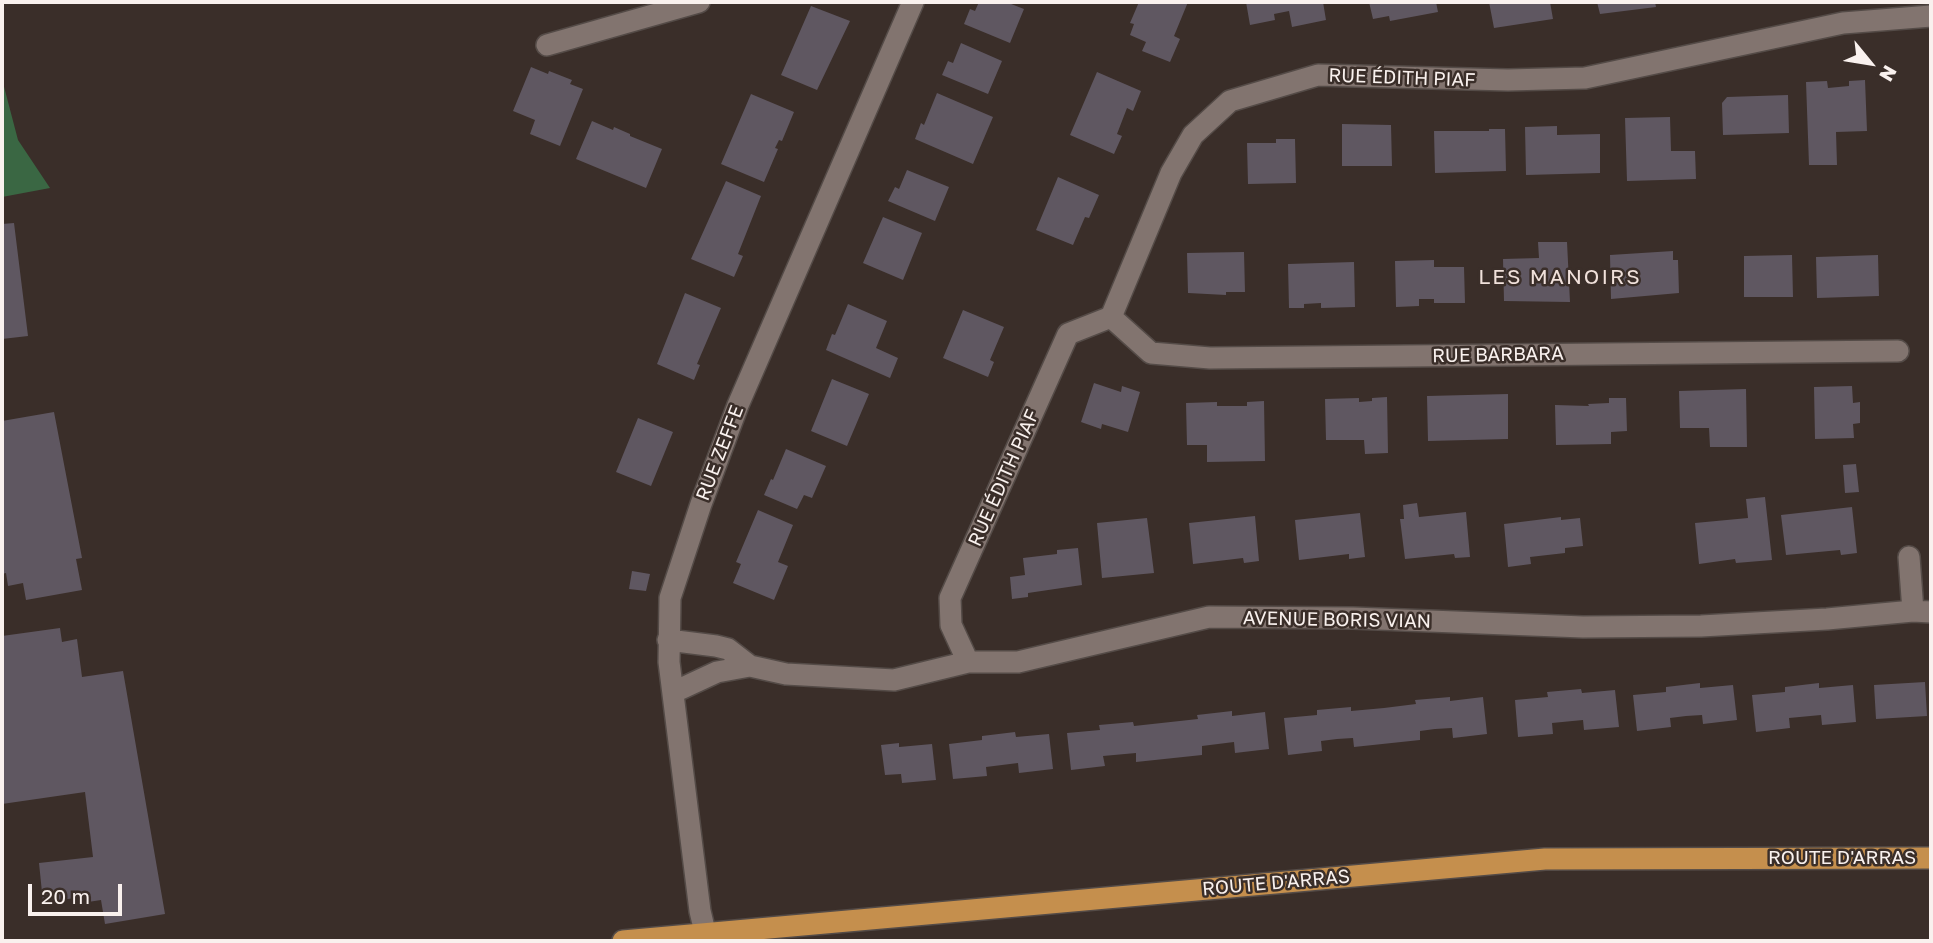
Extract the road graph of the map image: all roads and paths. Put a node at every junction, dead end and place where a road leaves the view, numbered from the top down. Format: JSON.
{"nodes":[{"id":1,"x":699,"y":2,"type":"edge"},
{"id":2,"x":913,"y":2,"type":"edge"},
{"id":3,"x":1931,"y":16,"type":"edge"},
{"id":4,"x":547,"y":45,"type":"dead end"},
{"id":5,"x":1111,"y":317,"type":"junction"},
{"id":6,"x":1898,"y":351,"type":"dead end"},
{"id":7,"x":1909,"y":557,"type":"dead end"},
{"id":8,"x":1922,"y":611,"type":"edge"},
{"id":9,"x":668,"y":640,"type":"junction"},
{"id":10,"x":968,"y":662,"type":"junction"},
{"id":11,"x":750,"y":666,"type":"junction"},
{"id":12,"x":674,"y":692,"type":"junction"},
{"id":13,"x":1931,"y":858,"type":"edge"},
{"id":14,"x":705,"y":932,"type":"junction"},
{"id":15,"x":623,"y":941,"type":"edge"}],
"edges":[{"from":1,"to":4,"type":"street"},
{"from":2,"to":9,"type":"street","name":"RUE ZEFFE"},
{"from":3,"to":5,"type":"street","name":"RUE ÉDITH PIAF"},
{"from":5,"to":6,"type":"street","name":"RUE BARBARA"},
{"from":5,"to":10,"type":"street","name":"RUE ÉDITH PIAF"},
{"from":7,"to":8,"type":"street"},
{"from":8,"to":10,"type":"street","name":"AVENUE BORIS VIAN"},
{"from":9,"to":11,"type":"street","name":"AVENUE BORIS VIAN"},
{"from":9,"to":12,"type":"street","name":"RUE ZEFFE"},
{"from":10,"to":11,"type":"street","name":"AVENUE BORIS VIAN"},
{"from":11,"to":12,"type":"street","name":"AVENUE BORIS VIAN"},
{"from":12,"to":14,"type":"street","name":"RUE ZEFFE"},
{"from":13,"to":14,"type":"main road","name":"ROUTE D'ARRAS"},
{"from":14,"to":15,"type":"main road","name":"ROUTE D'ARRAS"}]}
